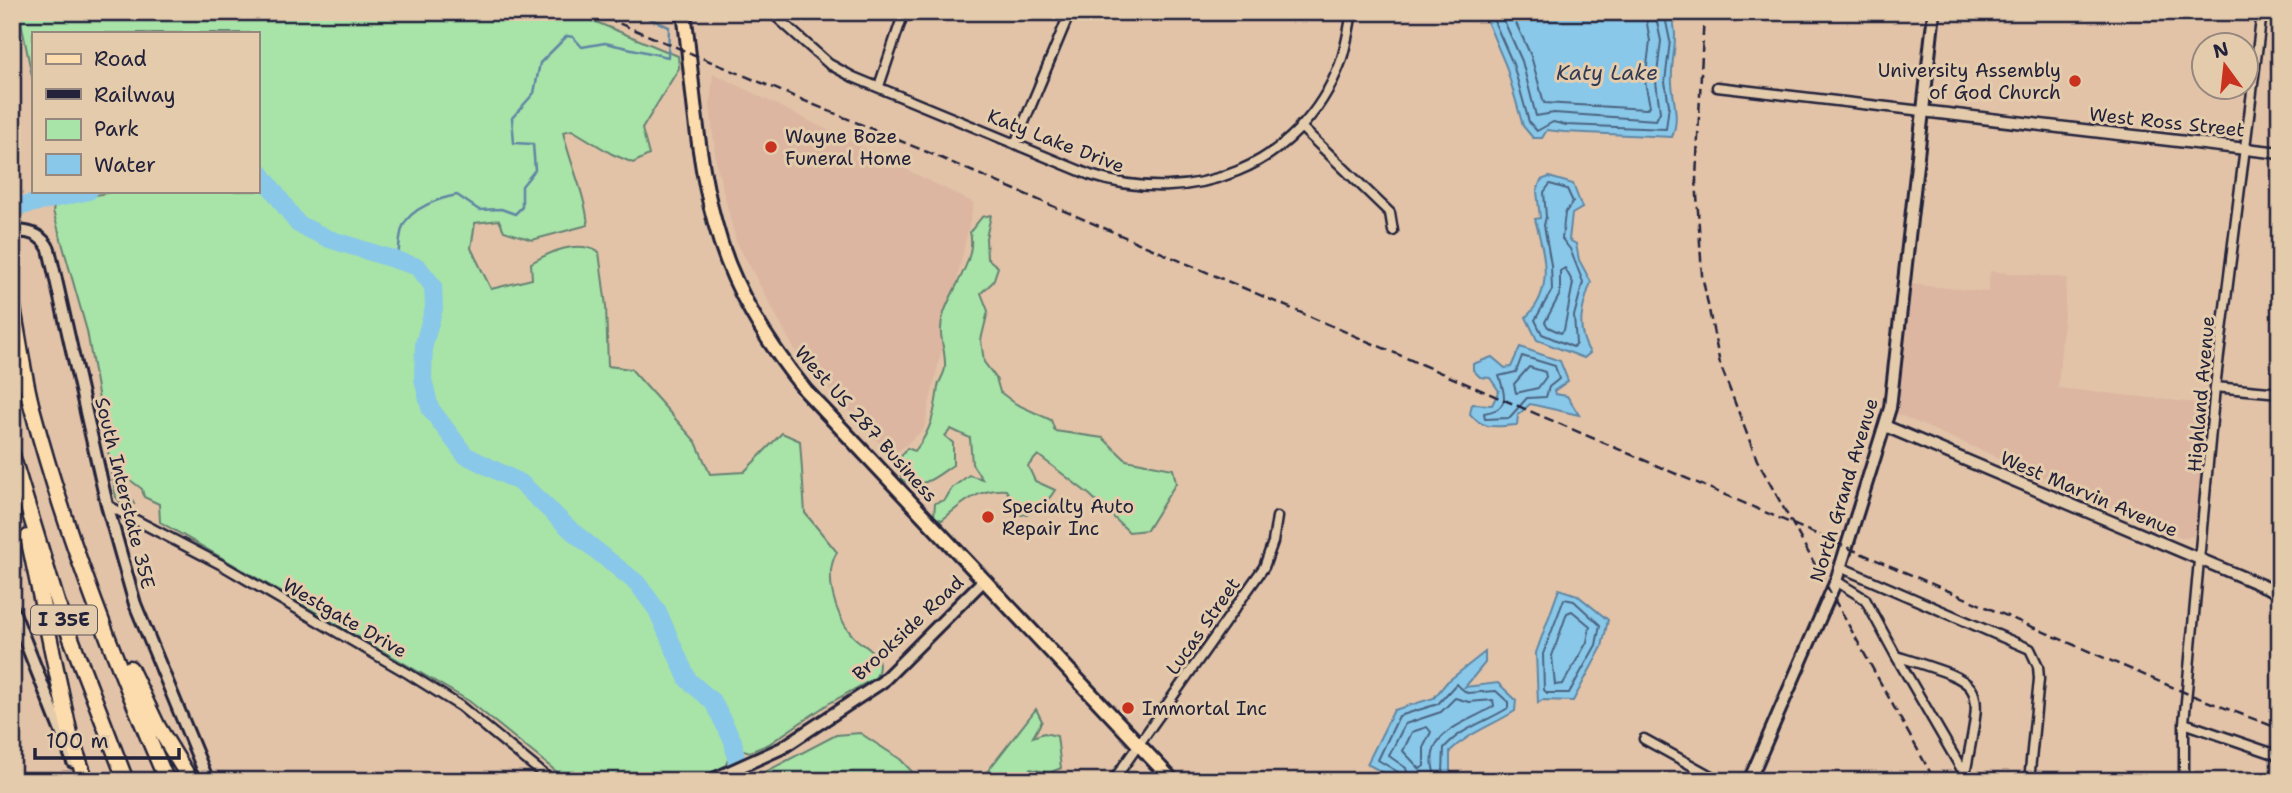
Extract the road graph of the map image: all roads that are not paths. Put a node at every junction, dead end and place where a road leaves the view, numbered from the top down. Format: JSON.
{"nodes":[{"id":1,"x":684,"y":12,"type":"edge"},
{"id":2,"x":771,"y":12,"type":"edge"},
{"id":3,"x":904,"y":12,"type":"edge"},
{"id":4,"x":1070,"y":12,"type":"edge"},
{"id":5,"x":1352,"y":12,"type":"edge"},
{"id":6,"x":1934,"y":12,"type":"edge"},
{"id":7,"x":2262,"y":12,"type":"edge"},
{"id":8,"x":879,"y":86,"type":"junction"},
{"id":9,"x":1717,"y":87,"type":"dead end"},
{"id":10,"x":1922,"y":111,"type":"junction"},
{"id":11,"x":1300,"y":126,"type":"junction"},
{"id":12,"x":1015,"y":144,"type":"junction"},
{"id":13,"x":2244,"y":147,"type":"junction"},
{"id":14,"x":2280,"y":153,"type":"edge"},
{"id":15,"x":1393,"y":231,"type":"dead end"},
{"id":16,"x":12,"y":232,"type":"edge"},
{"id":17,"x":12,"y":303,"type":"edge"},
{"id":18,"x":2215,"y":387,"type":"junction"},
{"id":19,"x":2280,"y":393,"type":"edge"},
{"id":20,"x":1885,"y":426,"type":"junction"},
{"id":21,"x":12,"y":455,"type":"edge"},
{"id":22,"x":12,"y":467,"type":"edge"},
{"id":23,"x":107,"y":505,"type":"junction"},
{"id":24,"x":1277,"y":517,"type":"dead end"},
{"id":25,"x":2201,"y":561,"type":"junction"},
{"id":26,"x":1840,"y":567,"type":"junction"},
{"id":27,"x":984,"y":580,"type":"junction"},
{"id":28,"x":1836,"y":581,"type":"junction"},
{"id":29,"x":2280,"y":593,"type":"edge"},
{"id":30,"x":93,"y":597,"type":"junction"},
{"id":31,"x":12,"y":608,"type":"edge"},
{"id":32,"x":1896,"y":656,"type":"junction"},
{"id":33,"x":2184,"y":723,"type":"junction"},
{"id":34,"x":1644,"y":739,"type":"dead end"},
{"id":35,"x":1139,"y":745,"type":"junction"},
{"id":36,"x":2280,"y":756,"type":"edge"},
{"id":37,"x":1966,"y":778,"type":"edge"},
{"id":38,"x":85,"y":781,"type":"edge"},
{"id":39,"x":126,"y":781,"type":"edge"},
{"id":40,"x":167,"y":781,"type":"edge"},
{"id":41,"x":191,"y":781,"type":"edge"},
{"id":42,"x":208,"y":781,"type":"edge"},
{"id":43,"x":552,"y":781,"type":"edge"},
{"id":44,"x":709,"y":781,"type":"edge"},
{"id":45,"x":1113,"y":781,"type":"edge"},
{"id":46,"x":1173,"y":781,"type":"edge"},
{"id":47,"x":1720,"y":781,"type":"edge"},
{"id":48,"x":1749,"y":781,"type":"edge"},
{"id":49,"x":2029,"y":781,"type":"edge"},
{"id":50,"x":2184,"y":781,"type":"edge"}],
"edges":[{"from":1,"to":27,"type":"main road","name":"West US 287 Business"},
{"from":2,"to":8,"type":"street","name":"Katy Lake Drive"},
{"from":3,"to":8,"type":"street"},
{"from":4,"to":12,"type":"street"},
{"from":5,"to":11,"type":"street","name":"Katy Lake Drive"},
{"from":6,"to":10,"type":"main road","name":"North Grand Avenue"},
{"from":7,"to":13,"type":"street","name":"Highland Avenue"},
{"from":8,"to":12,"type":"street","name":"Katy Lake Drive"},
{"from":9,"to":10,"type":"street","name":"West Ross Street"},
{"from":10,"to":13,"type":"street","name":"West Ross Street"},
{"from":10,"to":20,"type":"main road","name":"North Grand Avenue"},
{"from":11,"to":12,"type":"street","name":"Katy Lake Drive"},
{"from":11,"to":15,"type":"street"},
{"from":13,"to":14,"type":"street","name":"West Ross Street"},
{"from":13,"to":18,"type":"street","name":"Highland Avenue"},
{"from":16,"to":23,"type":"main road","name":"South Interstate 35E"},
{"from":17,"to":30,"type":"highway","number":"I 35E"},
{"from":18,"to":19,"type":"street"},
{"from":18,"to":25,"type":"street","name":"Highland Avenue"},
{"from":20,"to":25,"type":"street","name":"West Marvin Avenue"},
{"from":20,"to":26,"type":"main road","name":"North Grand Avenue"},
{"from":21,"to":39,"type":"highway","number":"I 35E"},
{"from":22,"to":38,"type":"highway"},
{"from":23,"to":42,"type":"main road","name":"South Interstate 35E"},
{"from":23,"to":43,"type":"street","name":"Westgate Drive"},
{"from":24,"to":35,"type":"street","name":"Lucas Street"},
{"from":25,"to":29,"type":"street","name":"West Marvin Avenue"},
{"from":25,"to":33,"type":"street","name":"Highland Avenue"},
{"from":26,"to":28,"type":"main road","name":"North Grand Avenue"},
{"from":26,"to":49,"type":"street"},
{"from":27,"to":35,"type":"main road","name":"West US 287 Business"},
{"from":27,"to":44,"type":"main road","name":"Brookside Road"},
{"from":28,"to":32,"type":"street"},
{"from":28,"to":48,"type":"main road","name":"North Grand Avenue"},
{"from":30,"to":40,"type":"highway","number":"I 35E"},
{"from":30,"to":41,"type":"highway"},
{"from":31,"to":38,"type":"main road"},
{"from":32,"to":37,"type":"street"},
{"from":32,"to":37,"type":"street"},
{"from":33,"to":36,"type":"street"},
{"from":33,"to":50,"type":"street","name":"Highland Avenue"},
{"from":34,"to":47,"type":"street"},
{"from":35,"to":45,"type":"street","name":"Lucas Street"},
{"from":35,"to":46,"type":"main road","name":"West US 287 Business"}]}
